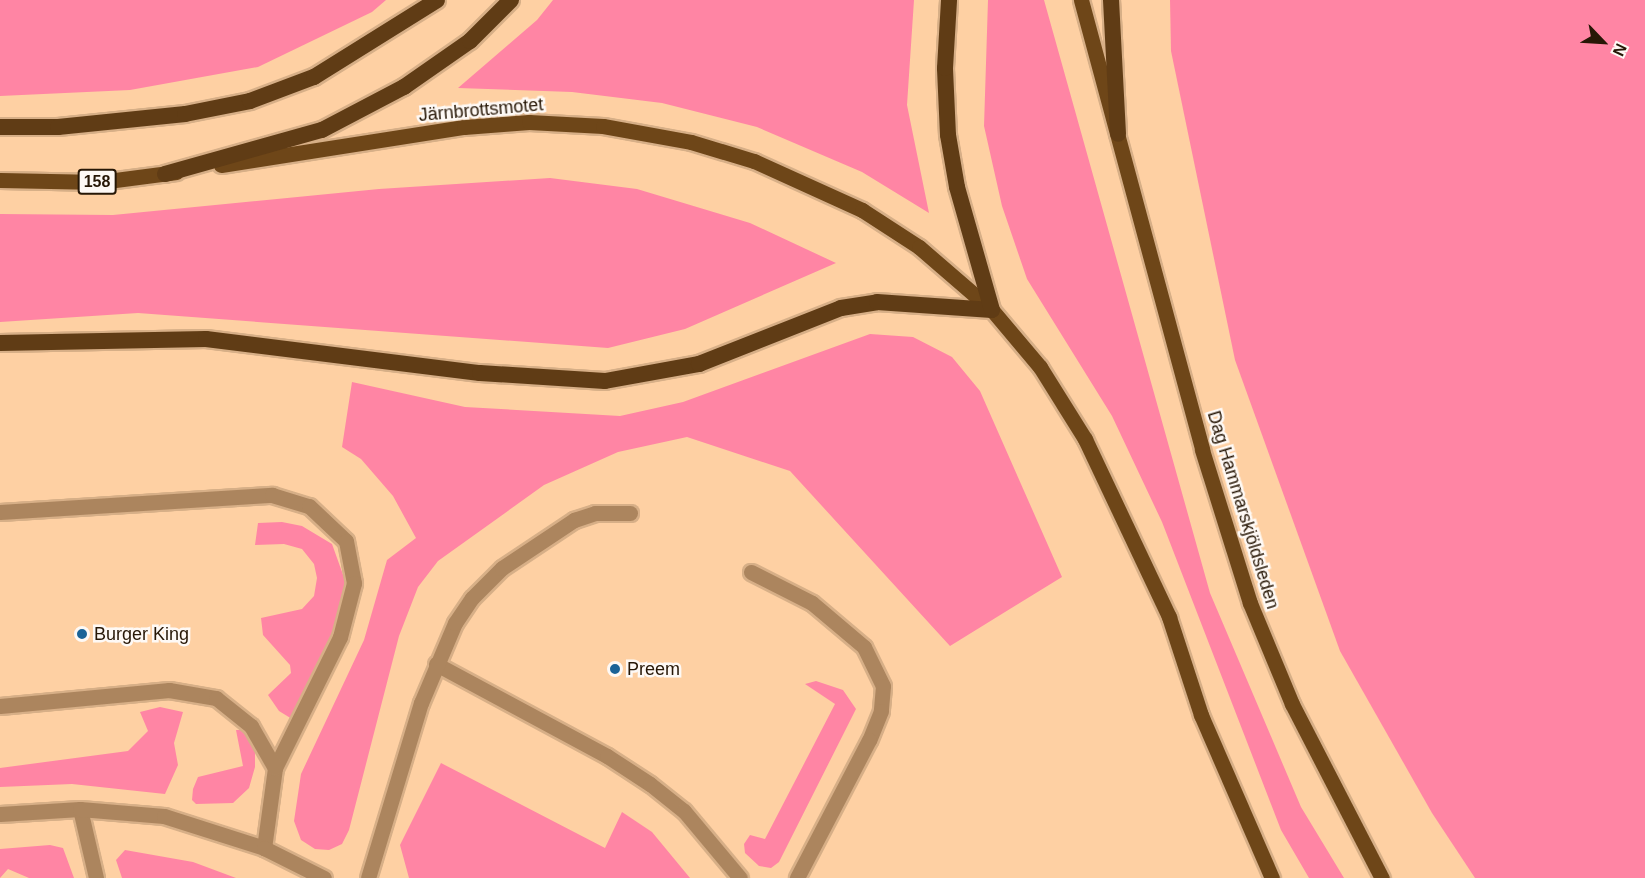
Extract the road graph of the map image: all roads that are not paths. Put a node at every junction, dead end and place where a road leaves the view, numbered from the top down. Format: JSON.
{"nodes":[{"id":1,"x":437,"y":0,"type":"edge"},
{"id":2,"x":511,"y":0,"type":"edge"},
{"id":3,"x":949,"y":0,"type":"edge"},
{"id":4,"x":1081,"y":0,"type":"edge"},
{"id":5,"x":1111,"y":0,"type":"edge"},
{"id":6,"x":0,"y":127,"type":"edge"},
{"id":7,"x":1118,"y":134,"type":"junction"},
{"id":8,"x":165,"y":174,"type":"junction"},
{"id":9,"x":0,"y":180,"type":"edge"},
{"id":10,"x":992,"y":310,"type":"junction"},
{"id":11,"x":0,"y":343,"type":"edge"},
{"id":12,"x":0,"y":512,"type":"edge"},
{"id":13,"x":630,"y":513,"type":"dead end"},
{"id":14,"x":751,"y":572,"type":"dead end"},
{"id":15,"x":436,"y":664,"type":"junction"},
{"id":16,"x":0,"y":706,"type":"edge"},
{"id":17,"x":275,"y":768,"type":"junction"},
{"id":18,"x":80,"y":809,"type":"junction"},
{"id":19,"x":0,"y":814,"type":"edge"},
{"id":20,"x":264,"y":848,"type":"junction"},
{"id":21,"x":96,"y":878,"type":"edge"},
{"id":22,"x":324,"y":878,"type":"edge"},
{"id":23,"x":368,"y":878,"type":"edge"},
{"id":24,"x":740,"y":878,"type":"edge"},
{"id":25,"x":797,"y":878,"type":"edge"},
{"id":26,"x":1272,"y":878,"type":"edge"},
{"id":27,"x":1382,"y":878,"type":"edge"}],
"edges":[{"from":1,"to":6,"type":"highway"},
{"from":2,"to":8,"type":"highway"},
{"from":3,"to":10,"type":"highway"},
{"from":4,"to":7,"type":"main road"},
{"from":5,"to":7,"type":"highway"},
{"from":7,"to":27,"type":"main road","name":"Dag Hammarskjöldsleden"},
{"from":8,"to":9,"type":"main road","name":"Järnbrottsmotet","number":"158"},
{"from":8,"to":10,"type":"main road","name":"Järnbrottsmotet"},
{"from":10,"to":11,"type":"highway"},
{"from":10,"to":26,"type":"main road"},
{"from":12,"to":17,"type":"street"},
{"from":13,"to":15,"type":"street"},
{"from":14,"to":25,"type":"street"},
{"from":15,"to":23,"type":"street"},
{"from":15,"to":24,"type":"street"},
{"from":16,"to":17,"type":"street"},
{"from":17,"to":20,"type":"street"},
{"from":18,"to":19,"type":"street"},
{"from":18,"to":20,"type":"street"},
{"from":18,"to":21,"type":"street"},
{"from":20,"to":22,"type":"street"}]}
